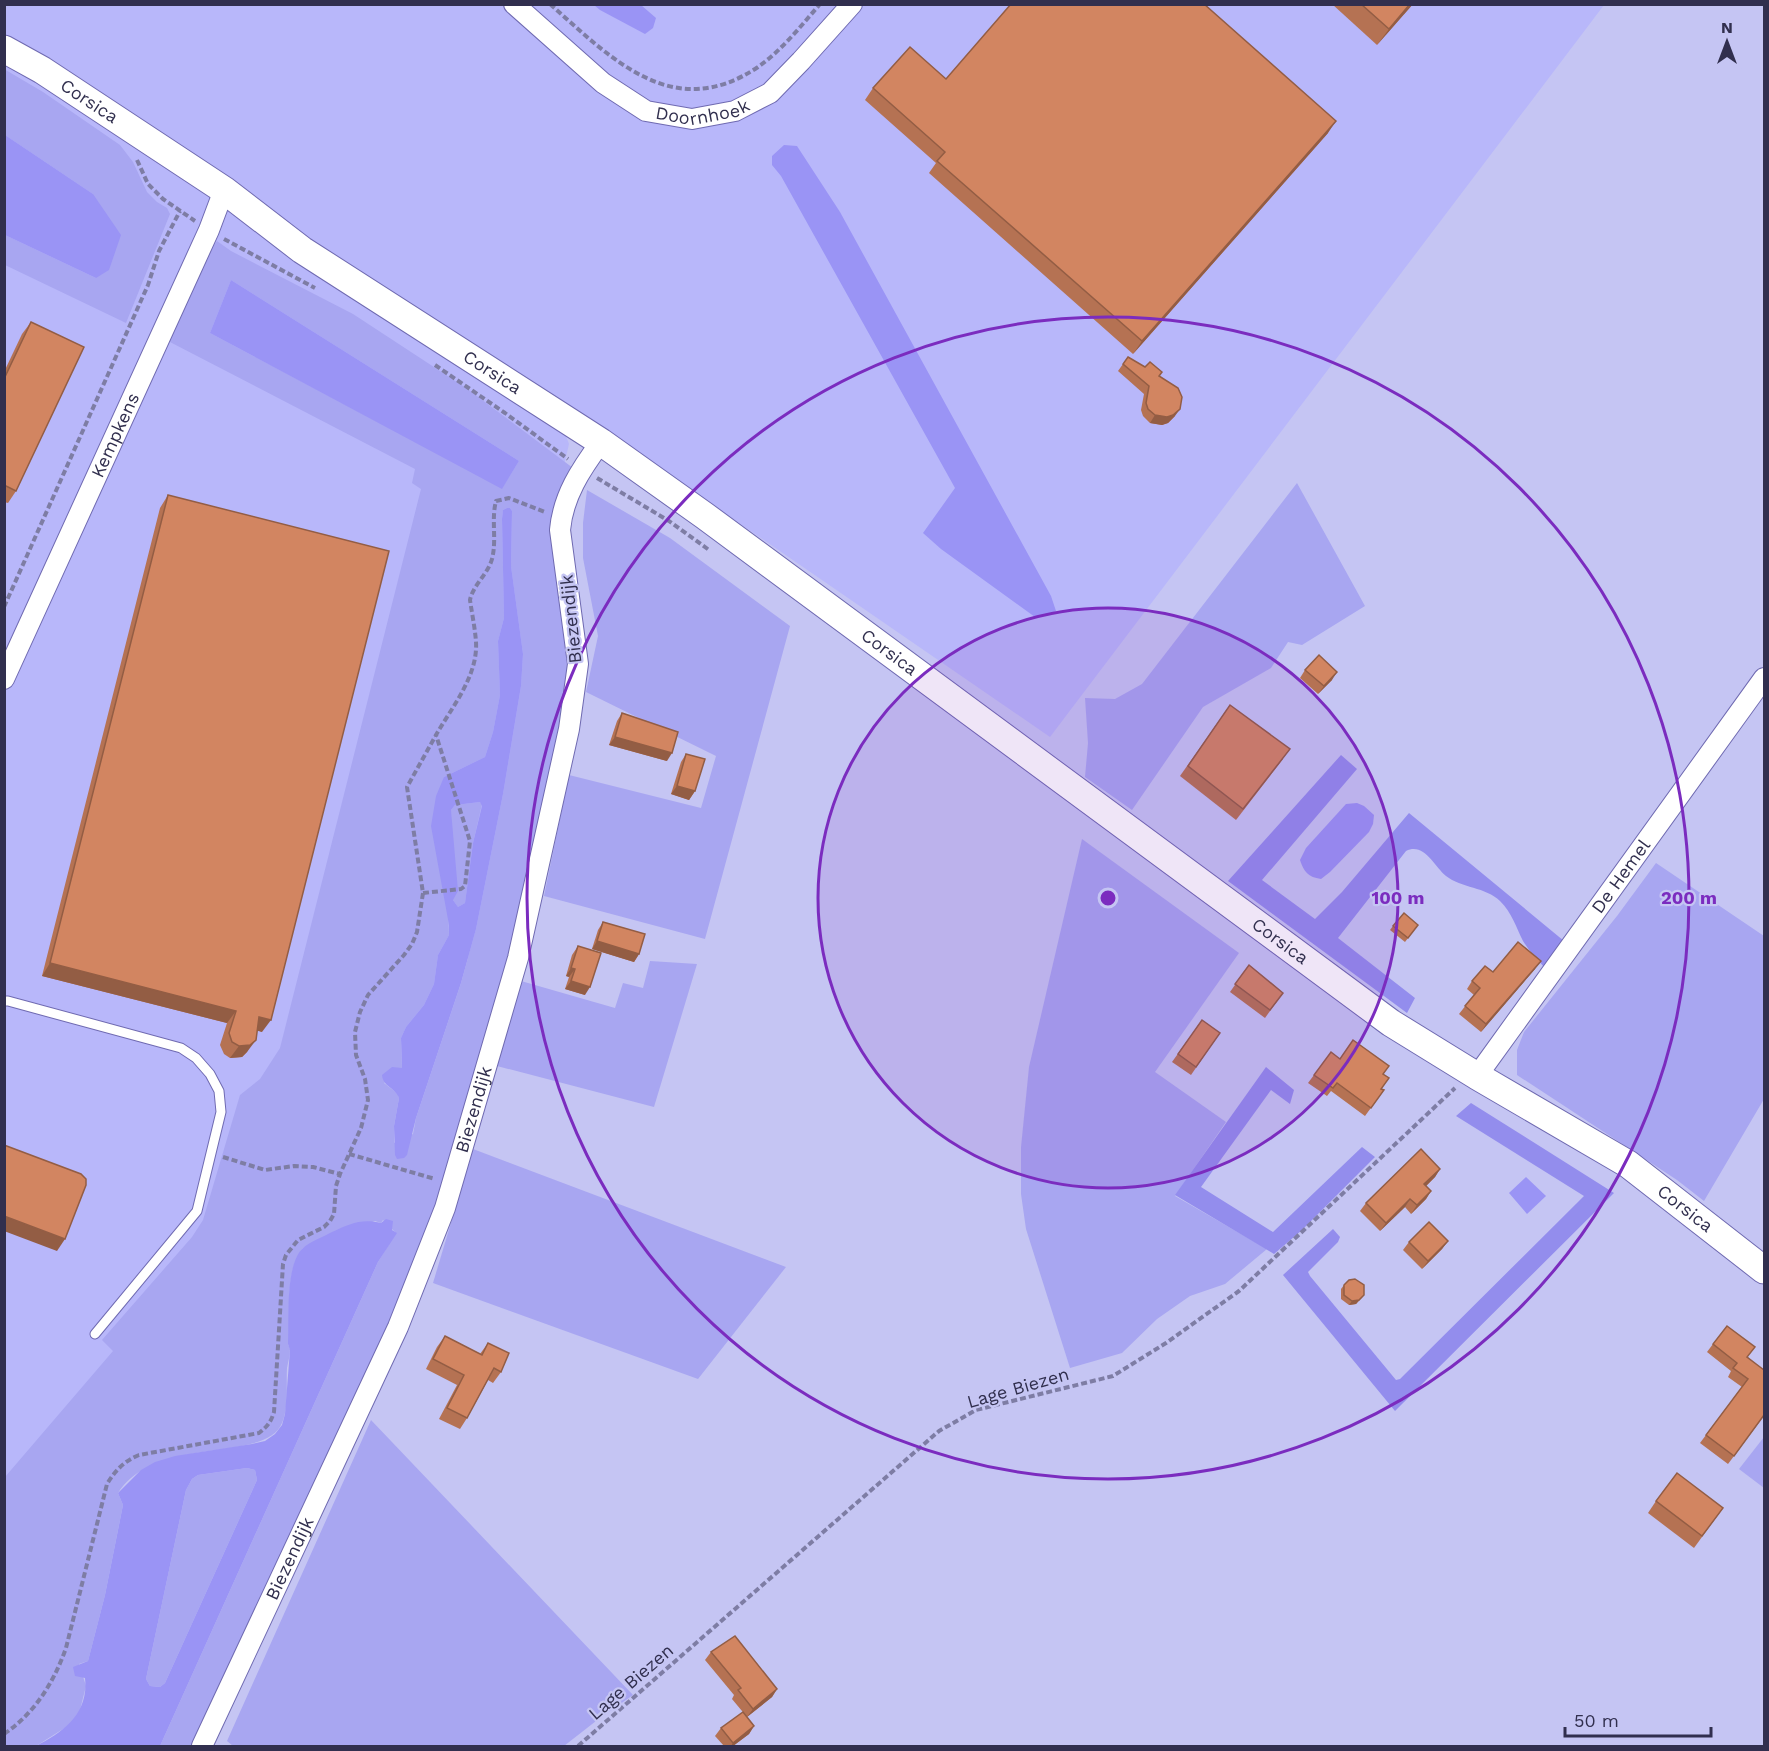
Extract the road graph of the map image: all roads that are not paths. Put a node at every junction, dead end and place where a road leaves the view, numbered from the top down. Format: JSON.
{"nodes":[{"id":1,"x":514,"y":4,"type":"edge"},
{"id":2,"x":852,"y":4,"type":"edge"},
{"id":3,"x":4,"y":49,"type":"edge"},
{"id":4,"x":224,"y":190,"type":"junction"},
{"id":5,"x":601,"y":442,"type":"junction"},
{"id":6,"x":1764,"y":678,"type":"edge"},
{"id":7,"x":4,"y":679,"type":"edge"},
{"id":8,"x":4,"y":1001,"type":"edge"},
{"id":9,"x":1477,"y":1076,"type":"junction"},
{"id":10,"x":1764,"y":1270,"type":"edge"},
{"id":11,"x":95,"y":1334,"type":"dead end"},
{"id":12,"x":202,"y":1746,"type":"edge"}],
"edges":[{"from":1,"to":2,"type":"street","name":"Doornhoek"},
{"from":3,"to":4,"type":"street","name":"Corsica"},
{"from":4,"to":5,"type":"street","name":"Corsica"},
{"from":4,"to":7,"type":"street","name":"Kempkens"},
{"from":5,"to":9,"type":"street","name":"Corsica"},
{"from":5,"to":12,"type":"street","name":"Biezendijk"},
{"from":6,"to":9,"type":"street","name":"De Hemel"},
{"from":8,"to":11,"type":"lane"},
{"from":9,"to":10,"type":"street","name":"Corsica"}]}
